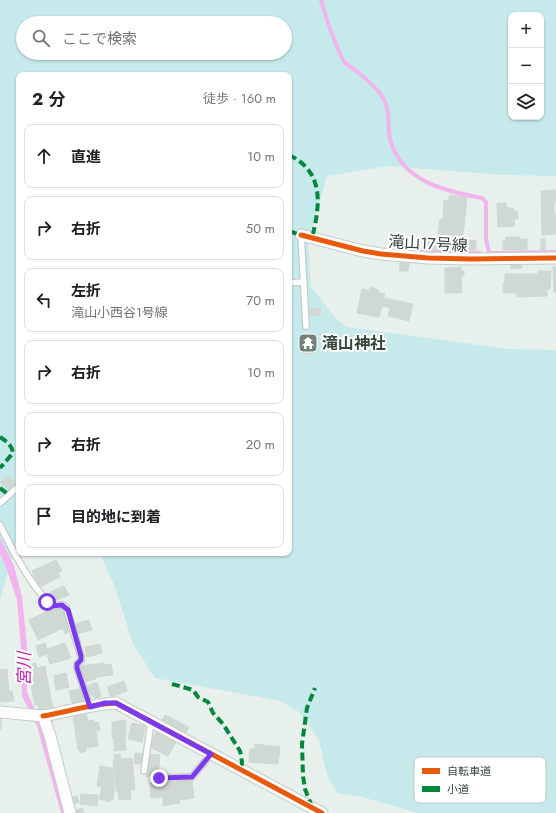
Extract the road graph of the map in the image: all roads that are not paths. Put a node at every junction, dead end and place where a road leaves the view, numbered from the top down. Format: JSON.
{"nodes":[{"id":1,"x":301,"y":236,"type":"joint"},
{"id":2,"x":556,"y":258,"type":"edge"},
{"id":3,"x":304,"y":282,"type":"junction"},
{"id":4,"x":292,"y":283,"type":"edge"},
{"id":5,"x":306,"y":326,"type":"dead end"},
{"id":6,"x":16,"y":489,"type":"edge"},
{"id":7,"x":0,"y":503,"type":"edge"},
{"id":8,"x":0,"y":525,"type":"edge"},
{"id":9,"x":90,"y":707,"type":"junction"},
{"id":10,"x":0,"y":712,"type":"edge"},
{"id":11,"x":38,"y":716,"type":"junction"},
{"id":12,"x":151,"y":722,"type":"junction"},
{"id":13,"x":211,"y":754,"type":"junction"},
{"id":14,"x":144,"y":771,"type":"dead end"},
{"id":15,"x":159,"y":778,"type":"dead end"},
{"id":16,"x":70,"y":813,"type":"edge"},
{"id":17,"x":322,"y":813,"type":"edge"}],
"edges":[{"from":1,"to":2,"type":"street","name":"滝山17号線"},
{"from":1,"to":3,"type":"lane"},
{"from":3,"to":4,"type":"lane"},
{"from":3,"to":5,"type":"lane"},
{"from":6,"to":7,"type":"lane"},
{"from":8,"to":9,"type":"lane"},
{"from":9,"to":11,"type":"street"},
{"from":9,"to":12,"type":"street"},
{"from":10,"to":11,"type":"street"},
{"from":11,"to":16,"type":"street"},
{"from":12,"to":13,"type":"street"},
{"from":12,"to":14,"type":"lane"},
{"from":13,"to":15,"type":"lane"},
{"from":13,"to":17,"type":"street"}]}
